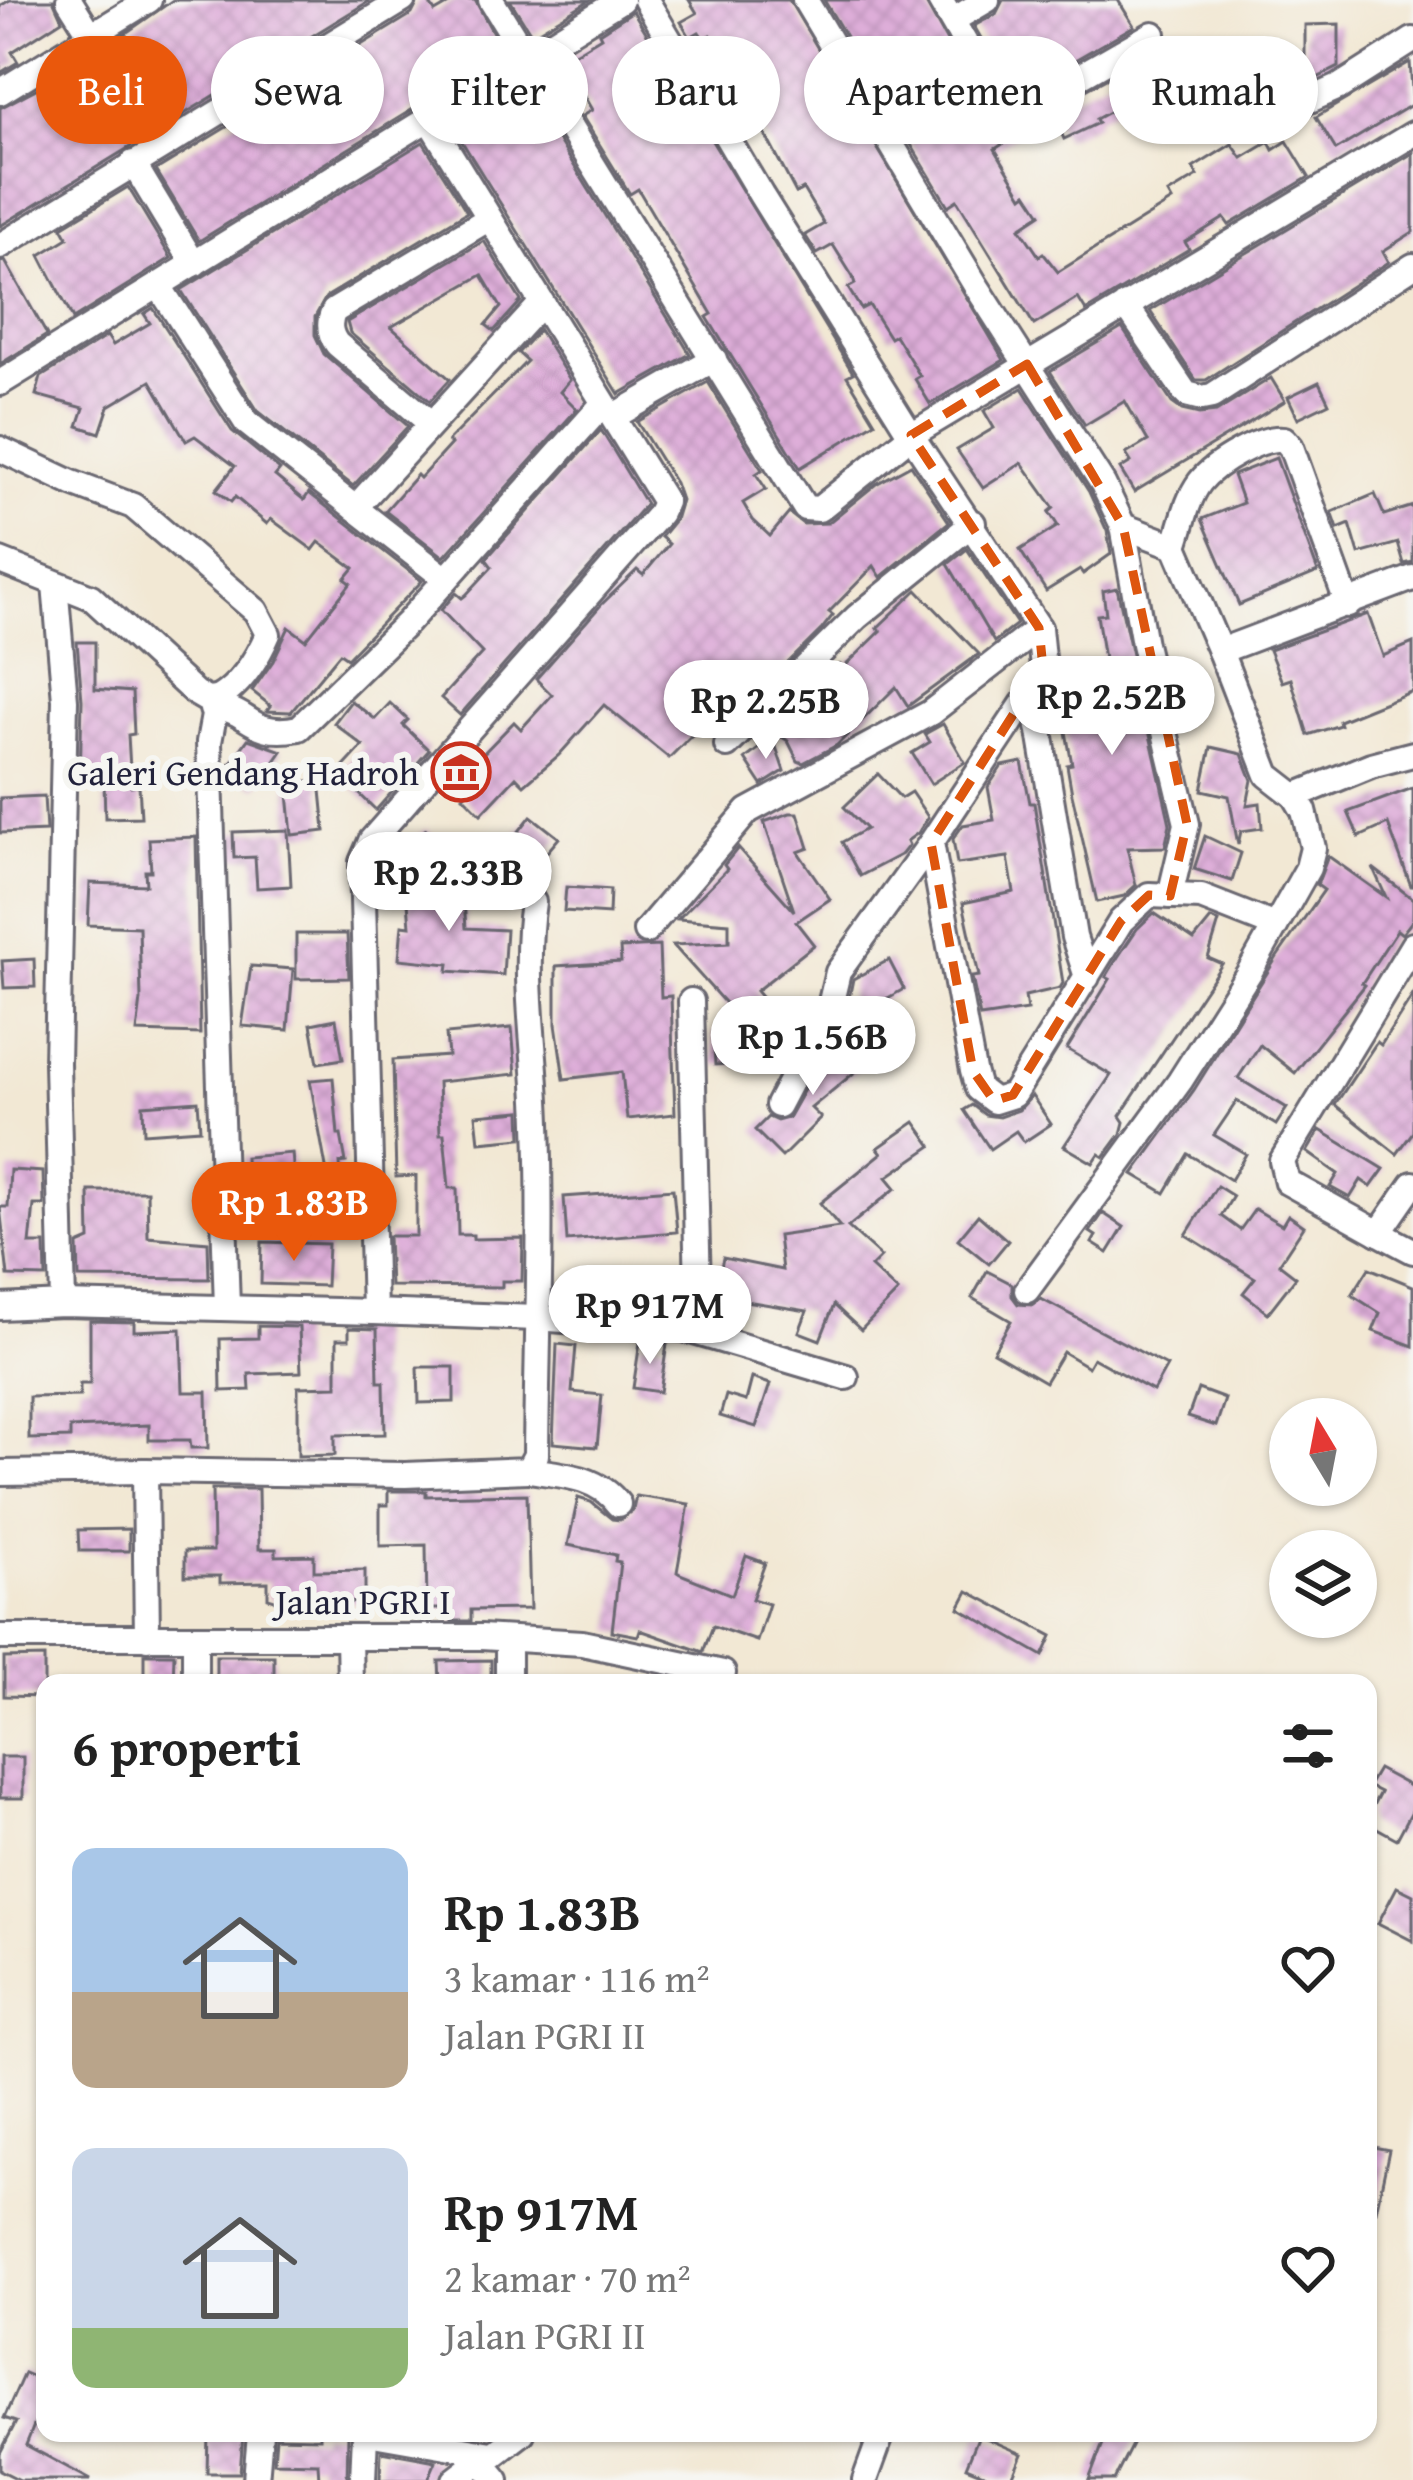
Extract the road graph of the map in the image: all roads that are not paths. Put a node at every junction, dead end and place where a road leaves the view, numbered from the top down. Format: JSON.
{"nodes":[{"id":1,"x":69,"y":0,"type":"edge"},
{"id":2,"x":149,"y":0,"type":"edge"},
{"id":3,"x":403,"y":0,"type":"edge"},
{"id":4,"x":491,"y":0,"type":"edge"},
{"id":5,"x":621,"y":0,"type":"edge"},
{"id":6,"x":646,"y":0,"type":"edge"},
{"id":7,"x":805,"y":0,"type":"edge"},
{"id":8,"x":987,"y":0,"type":"edge"},
{"id":9,"x":946,"y":10,"type":"edge"},
{"id":10,"x":96,"y":32,"type":"junction"},
{"id":11,"x":1153,"y":34,"type":"dead end"},
{"id":12,"x":99,"y":36,"type":"edge"},
{"id":13,"x":512,"y":36,"type":"edge"},
{"id":14,"x":560,"y":36,"type":"edge"},
{"id":15,"x":1413,"y":40,"type":"edge"},
{"id":16,"x":0,"y":92,"type":"edge"},
{"id":17,"x":1318,"y":96,"type":"edge"},
{"id":18,"x":187,"y":131,"type":"edge"},
{"id":19,"x":408,"y":132,"type":"edge"},
{"id":20,"x":1413,"y":134,"type":"edge"},
{"id":21,"x":165,"y":144,"type":"edge"},
{"id":22,"x":443,"y":144,"type":"edge"},
{"id":23,"x":579,"y":144,"type":"edge"},
{"id":24,"x":133,"y":163,"type":"junction"},
{"id":25,"x":488,"y":219,"type":"junction"},
{"id":26,"x":0,"y":246,"type":"edge"},
{"id":27,"x":194,"y":264,"type":"junction"},
{"id":28,"x":1413,"y":266,"type":"edge"},
{"id":29,"x":159,"y":286,"type":"junction"},
{"id":30,"x":1126,"y":304,"type":"junction"},
{"id":31,"x":540,"y":305,"type":"junction"},
{"id":32,"x":714,"y":359,"type":"junction"},
{"id":33,"x":1028,"y":364,"type":"junction"},
{"id":34,"x":0,"y":383,"type":"edge"},
{"id":35,"x":608,"y":410,"type":"junction"},
{"id":36,"x":430,"y":422,"type":"junction"},
{"id":37,"x":911,"y":435,"type":"junction"},
{"id":38,"x":0,"y":448,"type":"edge"},
{"id":39,"x":355,"y":508,"type":"junction"},
{"id":40,"x":973,"y":523,"type":"junction"},
{"id":41,"x":1123,"y":526,"type":"junction"},
{"id":42,"x":1174,"y":546,"type":"junction"},
{"id":43,"x":0,"y":561,"type":"edge"},
{"id":44,"x":1413,"y":578,"type":"edge"},
{"id":45,"x":446,"y":579,"type":"junction"},
{"id":46,"x":55,"y":584,"type":"junction"},
{"id":47,"x":1348,"y":605,"type":"junction"},
{"id":48,"x":1039,"y":628,"type":"junction"},
{"id":49,"x":1220,"y":651,"type":"junction"},
{"id":50,"x":1027,"y":703,"type":"junction"},
{"id":51,"x":215,"y":704,"type":"junction"},
{"id":52,"x":1413,"y":745,"type":"edge"},
{"id":53,"x":728,"y":746,"type":"dead end"},
{"id":54,"x":1295,"y":796,"type":"junction"},
{"id":55,"x":931,"y":843,"type":"junction"},
{"id":56,"x":1170,"y":896,"type":"junction"},
{"id":57,"x":533,"y":902,"type":"dead end"},
{"id":58,"x":1275,"y":926,"type":"junction"},
{"id":59,"x":646,"y":932,"type":"dead end"},
{"id":60,"x":1413,"y":946,"type":"edge"},
{"id":61,"x":1087,"y":976,"type":"junction"},
{"id":62,"x":691,"y":1001,"type":"dead end"},
{"id":63,"x":778,"y":1105,"type":"dead end"},
{"id":64,"x":1413,"y":1184,"type":"edge"},
{"id":65,"x":1379,"y":1233,"type":"junction"},
{"id":66,"x":1413,"y":1251,"type":"edge"},
{"id":67,"x":1027,"y":1290,"type":"dead end"},
{"id":68,"x":63,"y":1304,"type":"junction"},
{"id":69,"x":0,"y":1306,"type":"edge"},
{"id":70,"x":227,"y":1308,"type":"junction"},
{"id":71,"x":374,"y":1312,"type":"junction"},
{"id":72,"x":537,"y":1318,"type":"junction"},
{"id":73,"x":699,"y":1331,"type":"junction"},
{"id":74,"x":846,"y":1377,"type":"dead end"},
{"id":75,"x":528,"y":1470,"type":"junction"},
{"id":76,"x":145,"y":1471,"type":"junction"},
{"id":77,"x":0,"y":1473,"type":"edge"},
{"id":78,"x":618,"y":1504,"type":"dead end"},
{"id":79,"x":0,"y":1637,"type":"edge"},
{"id":80,"x":194,"y":1637,"type":"junction"},
{"id":81,"x":147,"y":1638,"type":"junction"},
{"id":82,"x":349,"y":1638,"type":"junction"},
{"id":83,"x":508,"y":1640,"type":"junction"},
{"id":84,"x":723,"y":1673,"type":"dead end"},
{"id":85,"x":195,"y":1674,"type":"edge"},
{"id":86,"x":350,"y":1674,"type":"edge"},
{"id":87,"x":508,"y":1674,"type":"edge"},
{"id":88,"x":259,"y":2442,"type":"edge"},
{"id":89,"x":368,"y":2442,"type":"edge"},
{"id":90,"x":402,"y":2442,"type":"edge"},
{"id":91,"x":514,"y":2442,"type":"edge"},
{"id":92,"x":879,"y":2442,"type":"edge"},
{"id":93,"x":491,"y":2466,"type":"edge"},
{"id":94,"x":256,"y":2480,"type":"edge"},
{"id":95,"x":363,"y":2480,"type":"edge"},
{"id":96,"x":455,"y":2480,"type":"edge"},
{"id":97,"x":865,"y":2480,"type":"edge"}],
"edges":[{"from":1,"to":10,"type":"street"},
{"from":2,"to":10,"type":"street"},
{"from":3,"to":18,"type":"street"},
{"from":4,"to":13,"type":"street"},
{"from":5,"to":14,"type":"street"},
{"from":6,"to":37,"type":"street"},
{"from":7,"to":33,"type":"street"},
{"from":8,"to":9,"type":"street"},
{"from":9,"to":11,"type":"street"},
{"from":10,"to":12,"type":"street"},
{"from":10,"to":16,"type":"street"},
{"from":15,"to":17,"type":"street"},
{"from":19,"to":27,"type":"street"},
{"from":20,"to":30,"type":"street"},
{"from":21,"to":24,"type":"street"},
{"from":22,"to":25,"type":"street"},
{"from":23,"to":32,"type":"street"},
{"from":24,"to":26,"type":"street"},
{"from":24,"to":27,"type":"street"},
{"from":25,"to":31,"type":"street"},
{"from":25,"to":36,"type":"street"},
{"from":27,"to":29,"type":"street"},
{"from":28,"to":30,"type":"street"},
{"from":29,"to":34,"type":"street"},
{"from":29,"to":39,"type":"street"},
{"from":30,"to":33,"type":"street"},
{"from":31,"to":35,"type":"street"},
{"from":31,"to":36,"type":"street"},
{"from":32,"to":35,"type":"street"},
{"from":32,"to":37,"type":"street"},
{"from":33,"to":37,"type":"street"},
{"from":33,"to":41,"type":"street"},
{"from":35,"to":45,"type":"street"},
{"from":35,"to":71,"type":"street"},
{"from":36,"to":39,"type":"street"},
{"from":37,"to":40,"type":"street"},
{"from":38,"to":51,"type":"street"},
{"from":39,"to":45,"type":"street"},
{"from":40,"to":48,"type":"street"},
{"from":40,"to":53,"type":"street"},
{"from":41,"to":42,"type":"street"},
{"from":41,"to":56,"type":"street"},
{"from":42,"to":47,"type":"street"},
{"from":42,"to":49,"type":"street"},
{"from":43,"to":46,"type":"street"},
{"from":44,"to":47,"type":"street"},
{"from":45,"to":51,"type":"street"},
{"from":46,"to":51,"type":"street"},
{"from":46,"to":68,"type":"street"},
{"from":47,"to":49,"type":"street"},
{"from":48,"to":50,"type":"street"},
{"from":48,"to":59,"type":"street"},
{"from":49,"to":54,"type":"street"},
{"from":50,"to":55,"type":"street"},
{"from":50,"to":61,"type":"street"},
{"from":51,"to":70,"type":"street"},
{"from":52,"to":54,"type":"street"},
{"from":54,"to":58,"type":"street"},
{"from":55,"to":61,"type":"street"},
{"from":55,"to":63,"type":"street"},
{"from":56,"to":58,"type":"street"},
{"from":56,"to":61,"type":"street"},
{"from":57,"to":72,"type":"street"},
{"from":58,"to":67,"type":"street"},
{"from":60,"to":65,"type":"street"},
{"from":62,"to":73,"type":"street"},
{"from":64,"to":65,"type":"street"},
{"from":65,"to":66,"type":"street"},
{"from":68,"to":69,"type":"street"},
{"from":68,"to":70,"type":"street"},
{"from":70,"to":71,"type":"street"},
{"from":71,"to":72,"type":"street"},
{"from":72,"to":73,"type":"street"},
{"from":72,"to":75,"type":"street"},
{"from":73,"to":74,"type":"street"},
{"from":75,"to":76,"type":"street"},
{"from":75,"to":78,"type":"street"},
{"from":76,"to":77,"type":"street"},
{"from":76,"to":81,"type":"street"},
{"from":79,"to":81,"type":"street","name":"Jalan PGRI I"},
{"from":80,"to":81,"type":"street","name":"Jalan PGRI I"},
{"from":80,"to":82,"type":"street","name":"Jalan PGRI I"},
{"from":80,"to":85,"type":"street"},
{"from":82,"to":83,"type":"street","name":"Jalan PGRI I"},
{"from":82,"to":86,"type":"street"},
{"from":83,"to":84,"type":"street","name":"Jalan PGRI I"},
{"from":83,"to":87,"type":"street"},
{"from":88,"to":94,"type":"street"},
{"from":89,"to":95,"type":"street"},
{"from":90,"to":93,"type":"street"},
{"from":91,"to":93,"type":"street"},
{"from":92,"to":97,"type":"street"},
{"from":93,"to":96,"type":"street"}]}
